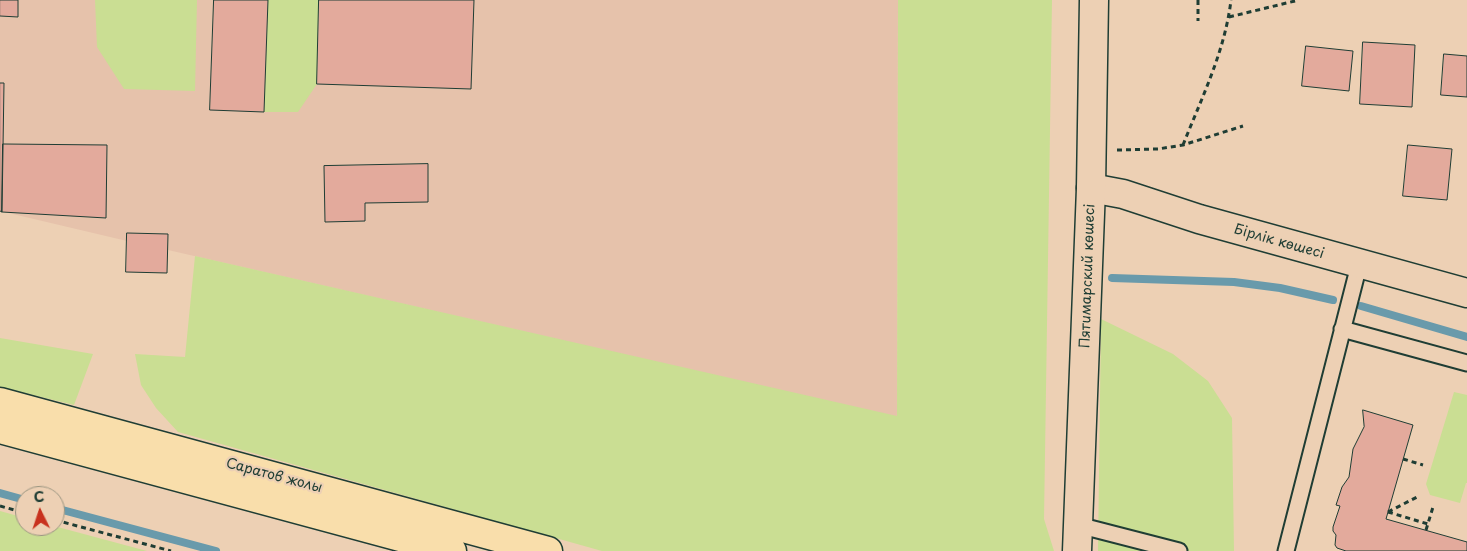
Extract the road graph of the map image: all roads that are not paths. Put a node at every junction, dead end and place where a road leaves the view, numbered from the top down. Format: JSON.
{"nodes":[{"id":1,"x":1094,"y":0,"type":"edge"},
{"id":2,"x":1091,"y":188,"type":"junction"},
{"id":3,"x":1359,"y":265,"type":"junction"},
{"id":4,"x":1467,"y":293,"type":"edge"},
{"id":5,"x":1342,"y":329,"type":"junction"},
{"id":6,"x":1467,"y":363,"type":"edge"},
{"id":7,"x":0,"y":402,"type":"edge"},
{"id":8,"x":0,"y":429,"type":"edge"},
{"id":9,"x":1078,"y":538,"type":"edge"},
{"id":10,"x":452,"y":551,"type":"edge"},
{"id":11,"x":548,"y":551,"type":"edge"},
{"id":12,"x":1179,"y":551,"type":"edge"},
{"id":13,"x":1286,"y":551,"type":"edge"}],
"edges":[{"from":1,"to":2,"type":"main road","name":"Пятимарский көшесі"},
{"from":2,"to":3,"type":"main road","name":"Бірлік көшесі"},
{"from":2,"to":9,"type":"main road","name":"Пятимарский көшесі"},
{"from":3,"to":4,"type":"main road","name":"Бірлік көшесі"},
{"from":3,"to":5,"type":"lane"},
{"from":5,"to":6,"type":"lane"},
{"from":5,"to":13,"type":"lane"},
{"from":7,"to":11,"type":"main road","name":"Саратов жолы"},
{"from":8,"to":10,"type":"main road","name":"Саратов жолы"},
{"from":9,"to":12,"type":"lane"}]}
